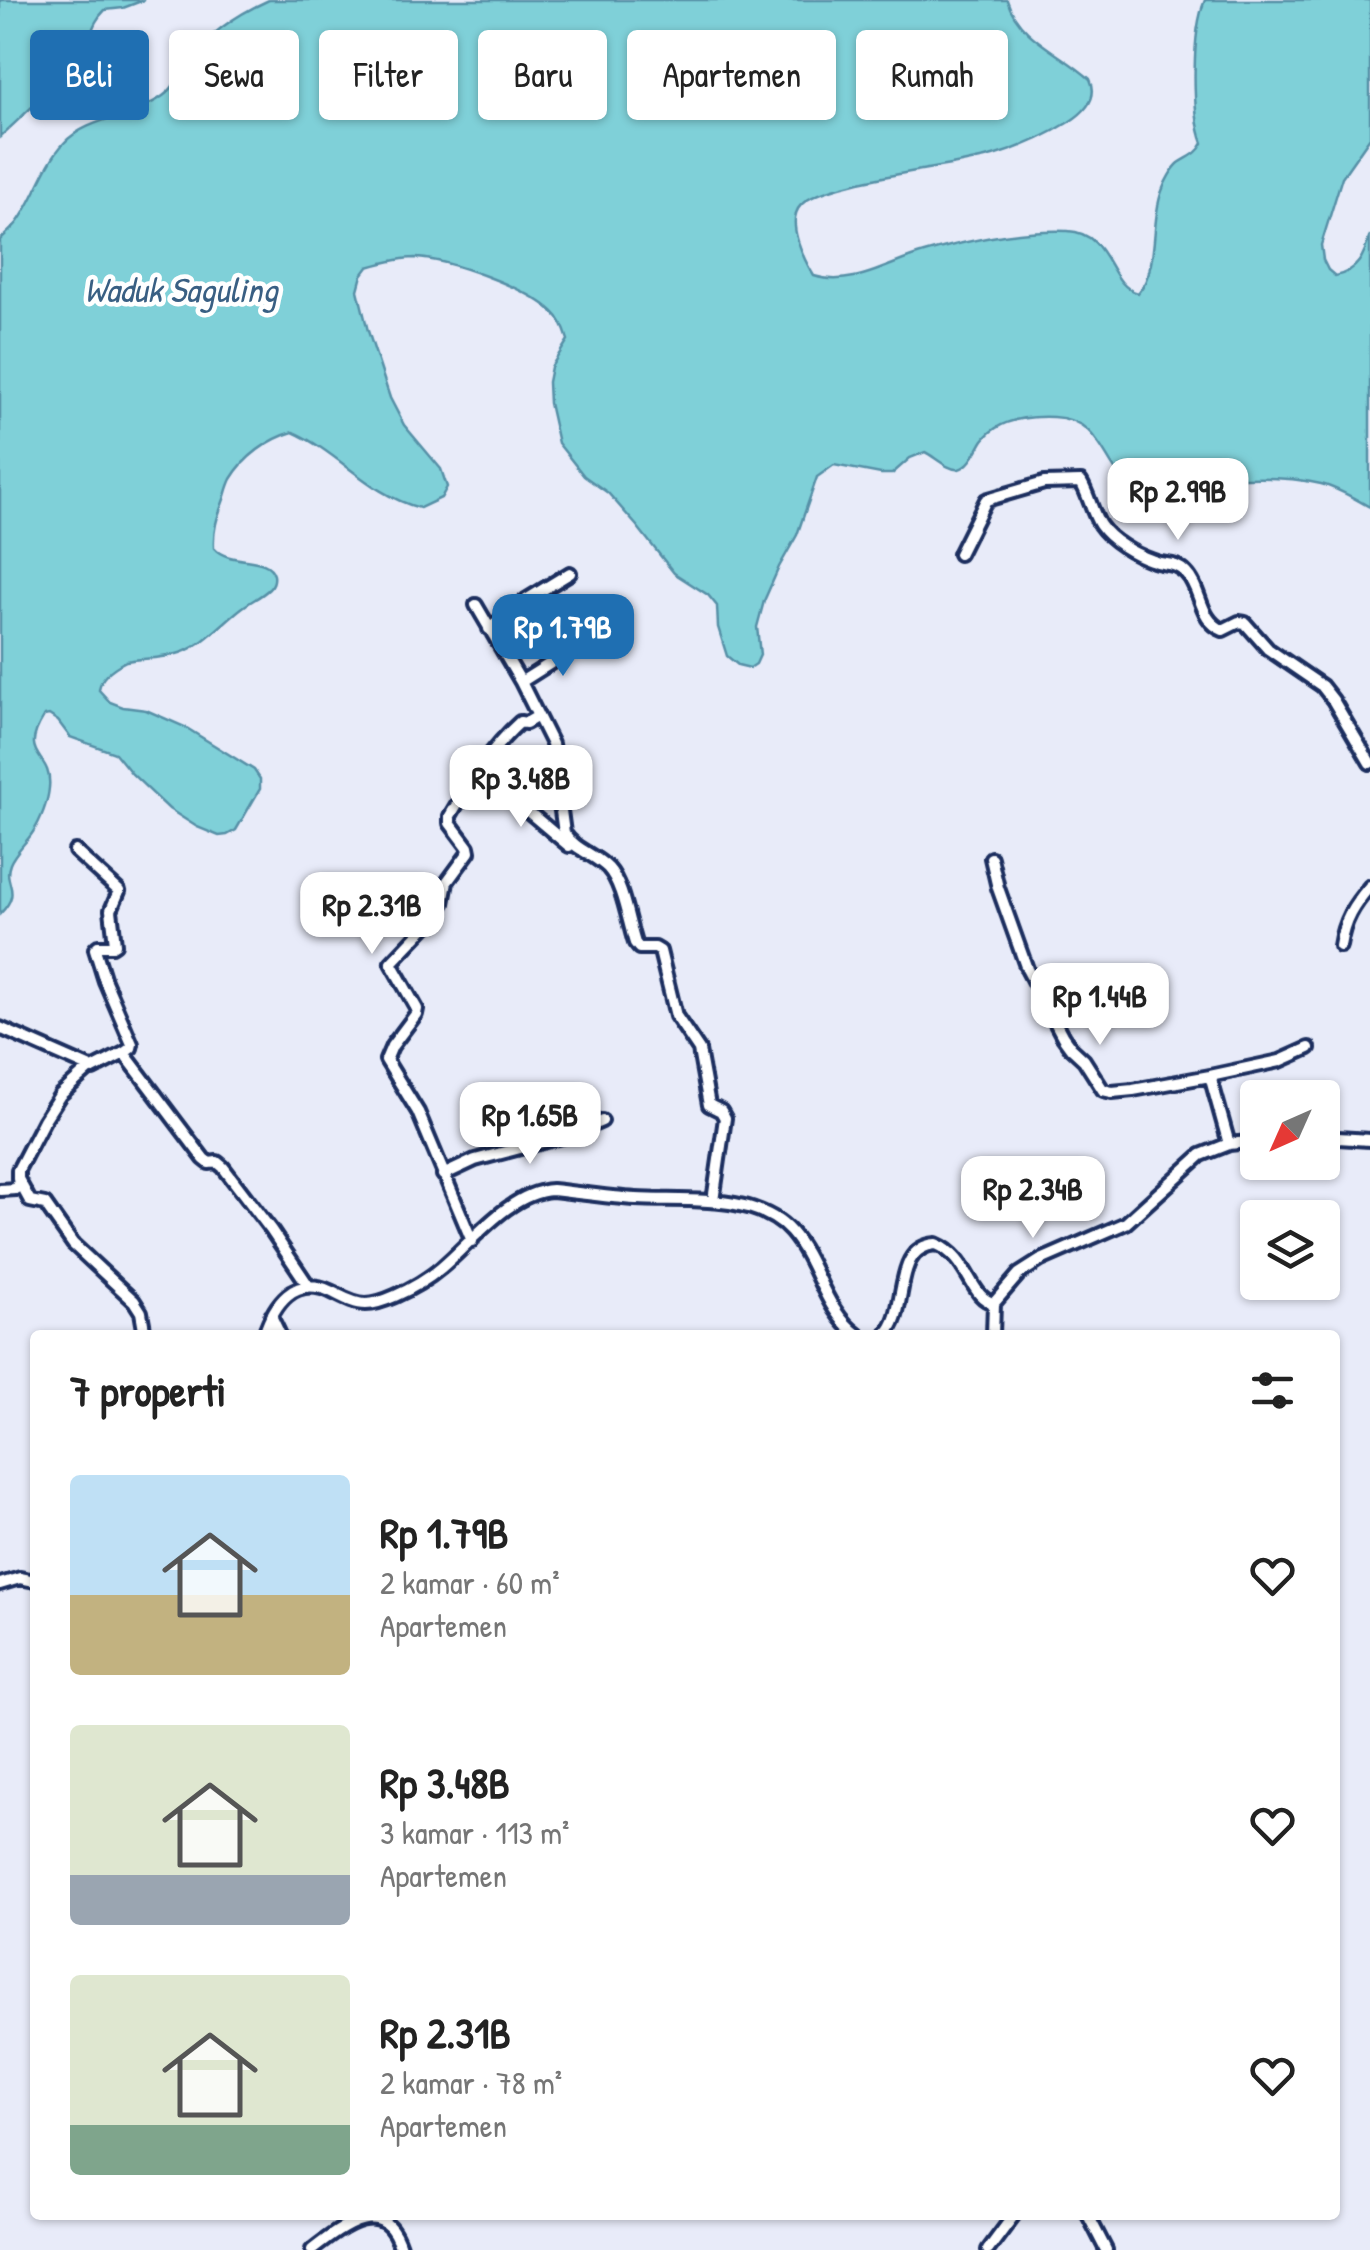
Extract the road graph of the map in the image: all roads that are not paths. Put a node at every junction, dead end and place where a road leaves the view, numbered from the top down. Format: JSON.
{"nodes":[{"id":1,"x":959,"y":554,"type":"dead end"},
{"id":2,"x":570,"y":572,"type":"dead end"},
{"id":3,"x":476,"y":605,"type":"dead end"},
{"id":4,"x":488,"y":629,"type":"junction"},
{"id":5,"x":584,"y":642,"type":"dead end"},
{"id":6,"x":521,"y":682,"type":"junction"},
{"id":7,"x":538,"y":716,"type":"junction"},
{"id":8,"x":1370,"y":764,"type":"edge"},
{"id":9,"x":478,"y":769,"type":"junction"},
{"id":10,"x":576,"y":847,"type":"junction"},
{"id":11,"x":75,"y":850,"type":"dead end"},
{"id":12,"x":991,"y":858,"type":"dead end"},
{"id":13,"x":1370,"y":886,"type":"edge"},
{"id":14,"x":1340,"y":946,"type":"dead end"},
{"id":15,"x":0,"y":1028,"type":"edge"},
{"id":16,"x":1308,"y":1048,"type":"dead end"},
{"id":17,"x":124,"y":1053,"type":"junction"},
{"id":18,"x":90,"y":1068,"type":"junction"},
{"id":19,"x":1210,"y":1076,"type":"junction"},
{"id":20,"x":602,"y":1121,"type":"dead end"},
{"id":21,"x":1340,"y":1138,"type":"edge"},
{"id":22,"x":1370,"y":1140,"type":"edge"},
{"id":23,"x":1240,"y":1143,"type":"edge"},
{"id":24,"x":1229,"y":1144,"type":"junction"},
{"id":25,"x":443,"y":1175,"type":"junction"},
{"id":26,"x":19,"y":1181,"type":"junction"},
{"id":27,"x":0,"y":1190,"type":"edge"},
{"id":28,"x":713,"y":1200,"type":"junction"},
{"id":29,"x":472,"y":1241,"type":"junction"},
{"id":30,"x":308,"y":1285,"type":"junction"},
{"id":31,"x":994,"y":1303,"type":"junction"},
{"id":32,"x":270,"y":1316,"type":"junction"},
{"id":33,"x":144,"y":1330,"type":"edge"},
{"id":34,"x":266,"y":1330,"type":"edge"},
{"id":35,"x":277,"y":1330,"type":"edge"},
{"id":36,"x":851,"y":1330,"type":"edge"},
{"id":37,"x":890,"y":1330,"type":"edge"},
{"id":38,"x":994,"y":1330,"type":"edge"},
{"id":39,"x":30,"y":1580,"type":"edge"},
{"id":40,"x":0,"y":1584,"type":"edge"},
{"id":41,"x":359,"y":2220,"type":"edge"},
{"id":42,"x":382,"y":2220,"type":"edge"},
{"id":43,"x":1010,"y":2220,"type":"edge"},
{"id":44,"x":1091,"y":2220,"type":"edge"},
{"id":45,"x":312,"y":2250,"type":"edge"},
{"id":46,"x":401,"y":2250,"type":"edge"},
{"id":47,"x":988,"y":2250,"type":"edge"},
{"id":48,"x":1106,"y":2250,"type":"edge"}],
"edges":[{"from":1,"to":8,"type":"street"},
{"from":2,"to":4,"type":"street"},
{"from":3,"to":4,"type":"street"},
{"from":4,"to":6,"type":"street"},
{"from":5,"to":6,"type":"street"},
{"from":6,"to":7,"type":"street"},
{"from":7,"to":9,"type":"street"},
{"from":7,"to":10,"type":"street"},
{"from":9,"to":10,"type":"street"},
{"from":9,"to":25,"type":"street"},
{"from":10,"to":28,"type":"street"},
{"from":11,"to":17,"type":"street"},
{"from":12,"to":19,"type":"street"},
{"from":13,"to":14,"type":"street"},
{"from":15,"to":18,"type":"street"},
{"from":16,"to":19,"type":"street"},
{"from":17,"to":18,"type":"street"},
{"from":17,"to":30,"type":"street"},
{"from":18,"to":26,"type":"street"},
{"from":19,"to":24,"type":"street"},
{"from":20,"to":25,"type":"street"},
{"from":21,"to":22,"type":"street"},
{"from":23,"to":24,"type":"street"},
{"from":24,"to":31,"type":"street"},
{"from":25,"to":29,"type":"street"},
{"from":26,"to":27,"type":"street"},
{"from":26,"to":33,"type":"street"},
{"from":28,"to":29,"type":"street"},
{"from":28,"to":36,"type":"street"},
{"from":29,"to":30,"type":"street"},
{"from":30,"to":32,"type":"street"},
{"from":31,"to":37,"type":"street"},
{"from":31,"to":38,"type":"street"},
{"from":32,"to":34,"type":"street"},
{"from":32,"to":35,"type":"street"},
{"from":39,"to":40,"type":"street"},
{"from":41,"to":45,"type":"street"},
{"from":42,"to":46,"type":"street"},
{"from":43,"to":47,"type":"street"},
{"from":44,"to":48,"type":"street"}]}
